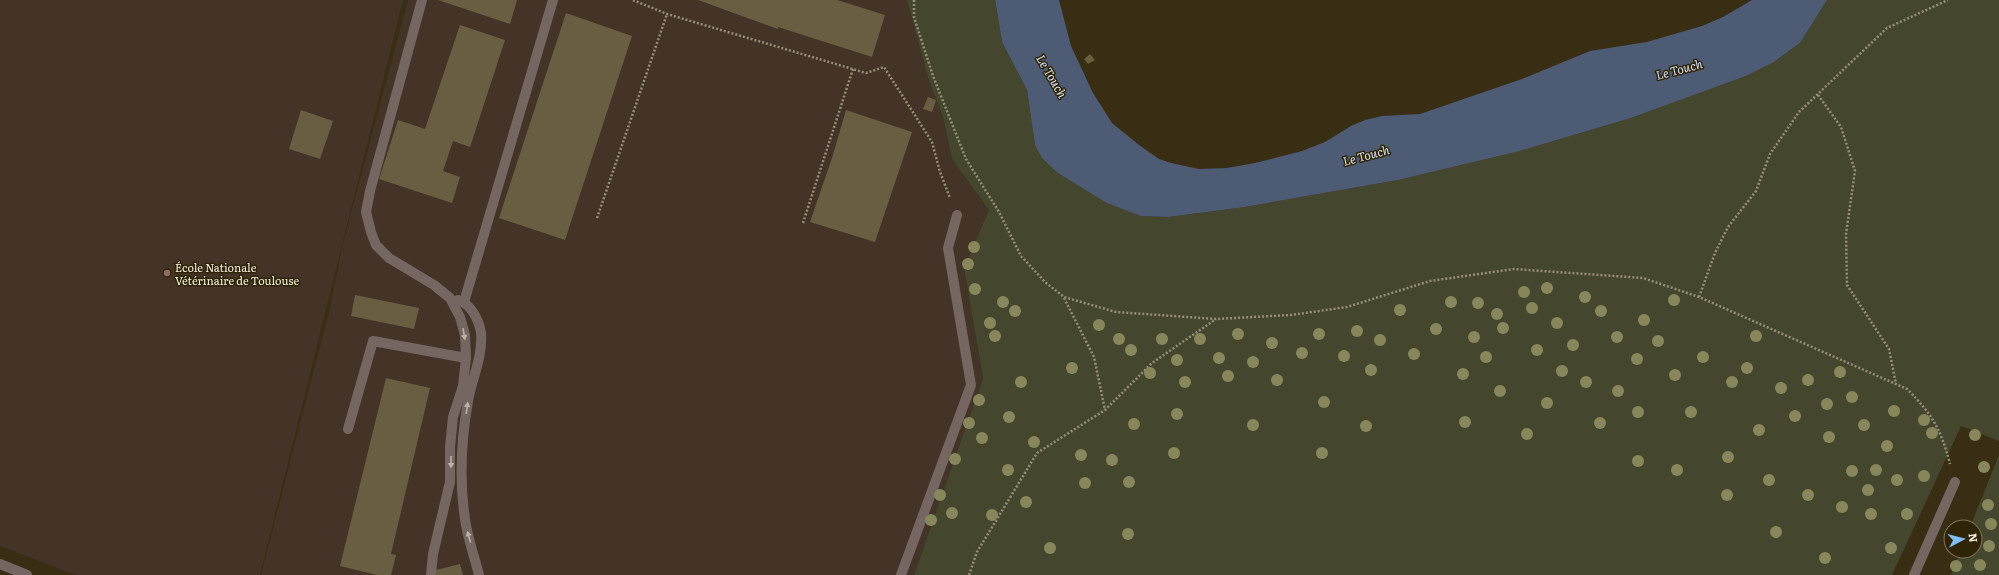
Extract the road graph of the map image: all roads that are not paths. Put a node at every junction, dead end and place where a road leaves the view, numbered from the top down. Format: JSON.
{"nodes":[{"id":1,"x":422,"y":0,"type":"edge"},
{"id":2,"x":553,"y":0,"type":"edge"},
{"id":3,"x":957,"y":215,"type":"road end"},
{"id":4,"x":450,"y":298,"type":"junction"},
{"id":5,"x":464,"y":302,"type":"junction"},
{"id":6,"x":466,"y":358,"type":"junction"},
{"id":7,"x":348,"y":429,"type":"dead end"},
{"id":8,"x":1955,"y":482,"type":"road end"},
{"id":9,"x":0,"y":564,"type":"edge"},
{"id":10,"x":27,"y":575,"type":"edge"},
{"id":11,"x":431,"y":575,"type":"edge"},
{"id":12,"x":480,"y":575,"type":"edge"},
{"id":13,"x":901,"y":575,"type":"edge"},
{"id":14,"x":1914,"y":575,"type":"edge"}],
"edges":[{"from":1,"to":4,"type":"street"},
{"from":2,"to":5,"type":"street"},
{"from":3,"to":13,"type":"street"},
{"from":4,"to":5,"type":"street"},
{"from":4,"to":6,"type":"street","one_way":true},
{"from":12,"to":5,"type":"street","one_way":true},
{"from":6,"to":7,"type":"street"},
{"from":6,"to":11,"type":"street","one_way":true},
{"from":8,"to":14,"type":"street"},
{"from":9,"to":10,"type":"street"}]}
